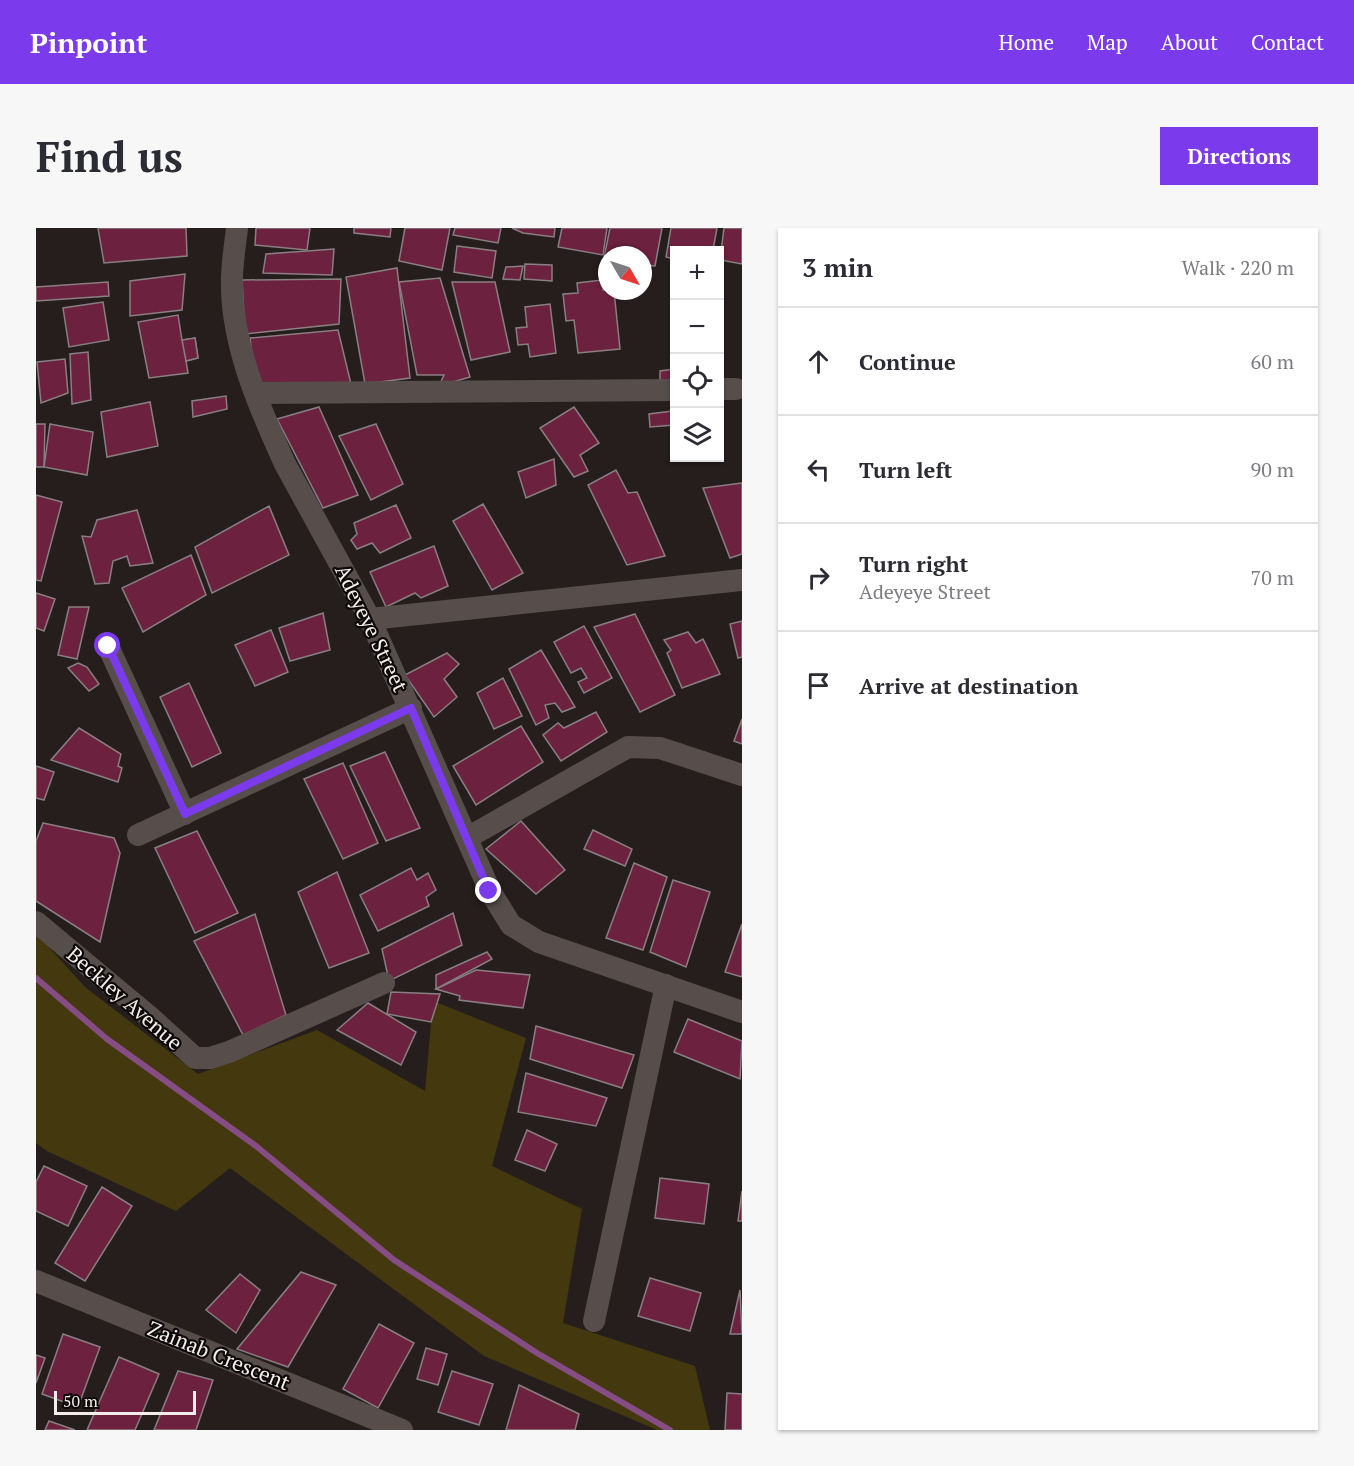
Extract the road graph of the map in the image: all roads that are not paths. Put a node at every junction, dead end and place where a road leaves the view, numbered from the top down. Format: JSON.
{"nodes":[{"id":1,"x":237,"y":228,"type":"edge"},
{"id":2,"x":670,"y":390,"type":"edge"},
{"id":3,"x":256,"y":393,"type":"junction"},
{"id":4,"x":742,"y":580,"type":"edge"},
{"id":5,"x":370,"y":619,"type":"junction"},
{"id":6,"x":108,"y":646,"type":"dead end"},
{"id":7,"x":411,"y":708,"type":"junction"},
{"id":8,"x":742,"y":775,"type":"edge"},
{"id":9,"x":185,"y":814,"type":"junction"},
{"id":10,"x":138,"y":835,"type":"dead end"},
{"id":11,"x":467,"y":838,"type":"junction"},
{"id":12,"x":36,"y":922,"type":"edge"},
{"id":13,"x":384,"y":982,"type":"dead end"},
{"id":14,"x":666,"y":985,"type":"junction"},
{"id":15,"x":742,"y":1012,"type":"edge"},
{"id":16,"x":36,"y":1281,"type":"edge"},
{"id":17,"x":594,"y":1321,"type":"dead end"},
{"id":18,"x":402,"y":1430,"type":"edge"}],
"edges":[{"from":1,"to":3,"type":"street","name":"Adeyeye Street"},
{"from":2,"to":3,"type":"street"},
{"from":3,"to":5,"type":"street","name":"Adeyeye Street"},
{"from":4,"to":5,"type":"street"},
{"from":5,"to":7,"type":"street","name":"Adeyeye Street"},
{"from":6,"to":9,"type":"street"},
{"from":7,"to":9,"type":"street"},
{"from":7,"to":11,"type":"street","name":"Adeyeye Street"},
{"from":8,"to":11,"type":"street"},
{"from":9,"to":10,"type":"street"},
{"from":11,"to":14,"type":"street","name":"Adeyeye Street"},
{"from":12,"to":13,"type":"street","name":"Beckley Avenue"},
{"from":14,"to":15,"type":"street","name":"Adeyeye Street"},
{"from":14,"to":17,"type":"street"},
{"from":16,"to":18,"type":"street","name":"Zainab Crescent"}]}
